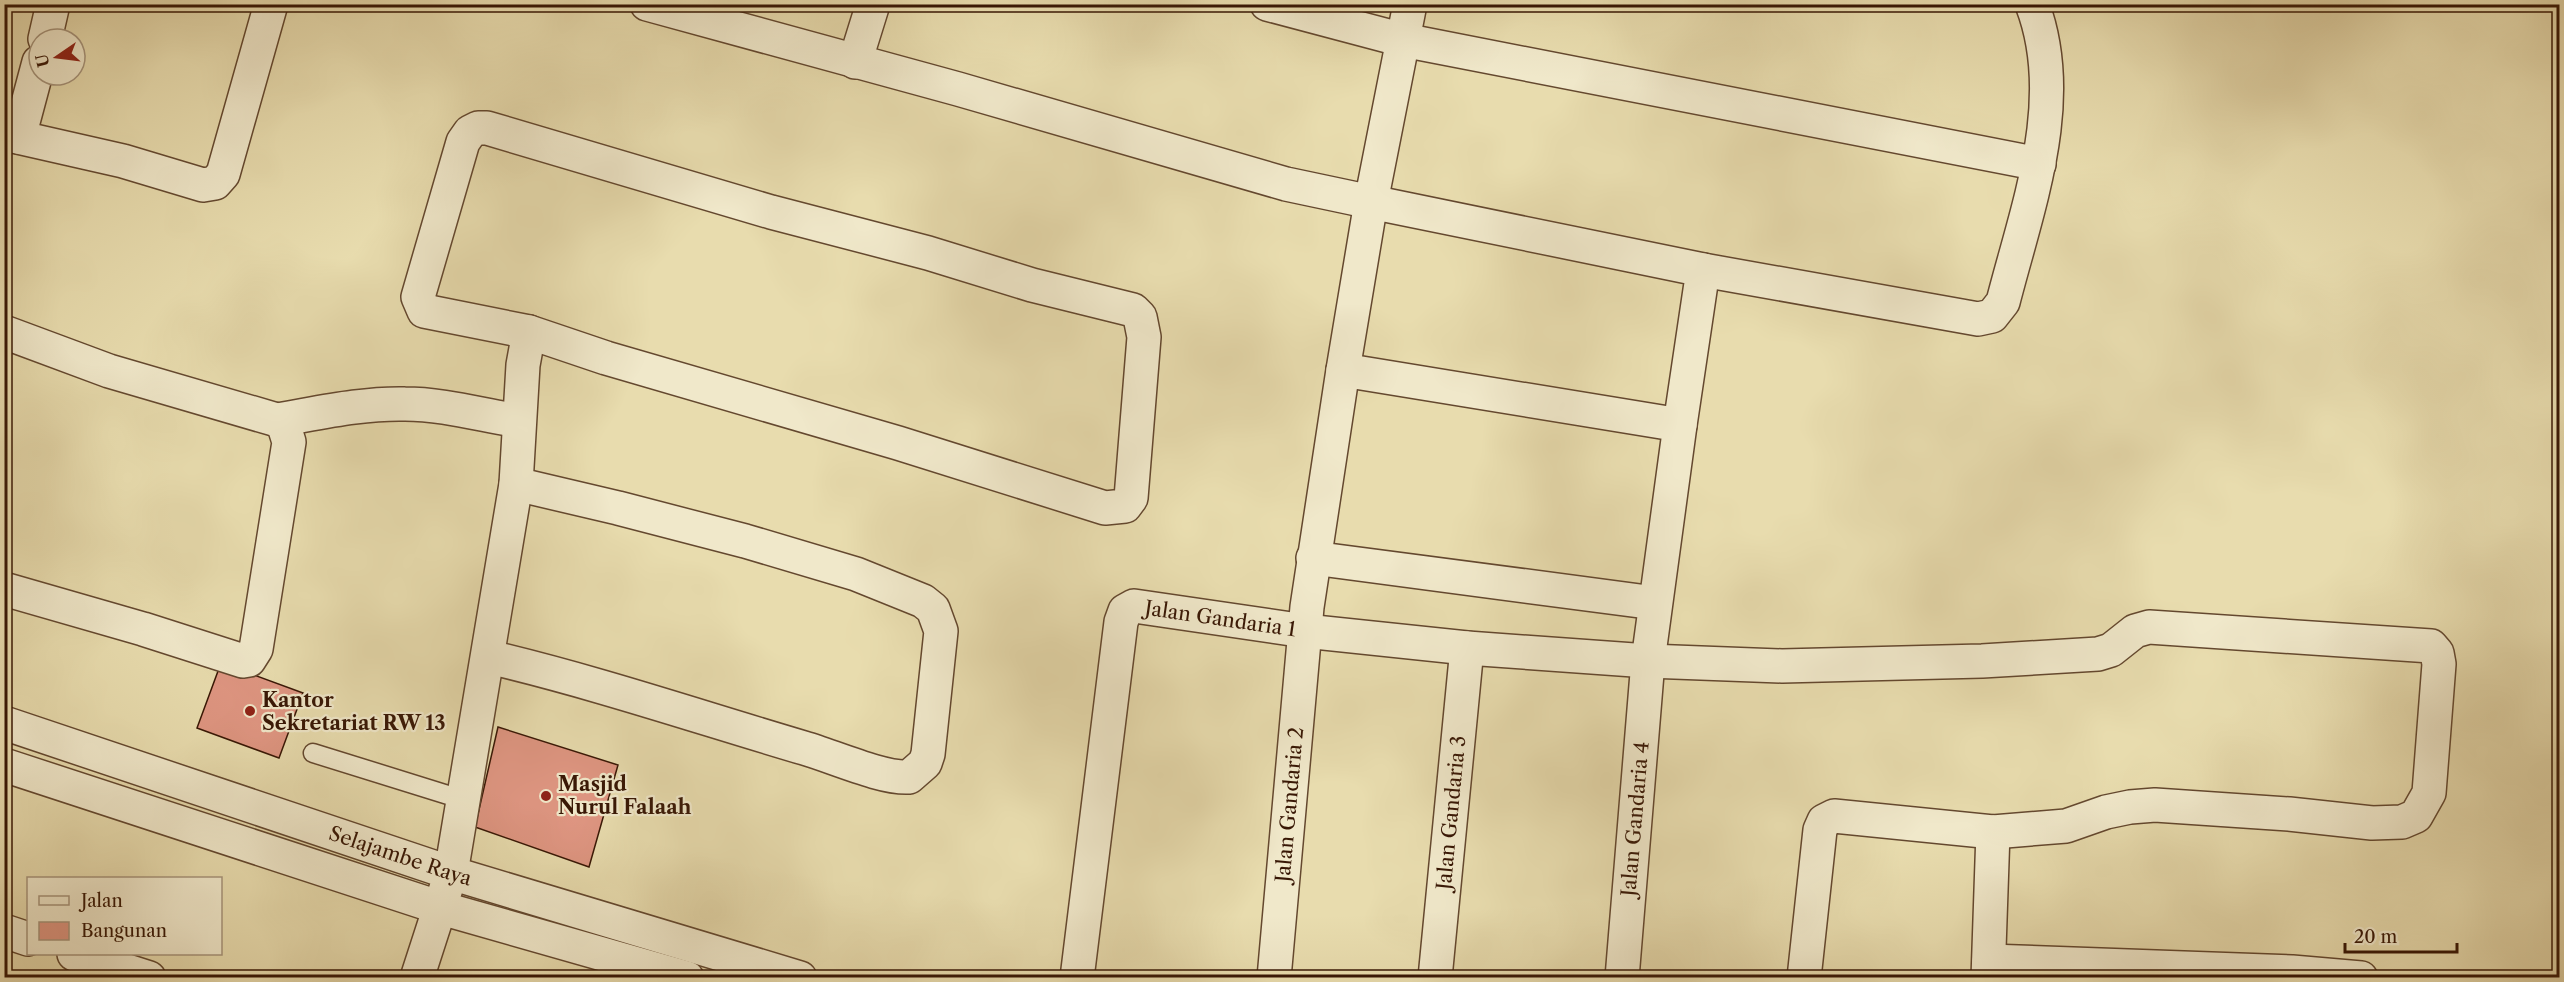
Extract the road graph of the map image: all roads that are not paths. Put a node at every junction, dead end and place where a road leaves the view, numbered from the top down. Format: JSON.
{"nodes":[{"id":1,"x":53,"y":4,"type":"edge"},
{"id":2,"x":271,"y":4,"type":"edge"},
{"id":3,"x":647,"y":4,"type":"edge"},
{"id":4,"x":873,"y":4,"type":"edge"},
{"id":5,"x":1267,"y":4,"type":"edge"},
{"id":6,"x":1410,"y":4,"type":"edge"},
{"id":7,"x":2032,"y":4,"type":"edge"},
{"id":8,"x":48,"y":27,"type":"edge"},
{"id":9,"x":1403,"y":40,"type":"junction"},
{"id":10,"x":855,"y":62,"type":"junction"},
{"id":11,"x":30,"y":87,"type":"edge"},
{"id":12,"x":12,"y":136,"type":"edge"},
{"id":13,"x":2039,"y":164,"type":"junction"},
{"id":14,"x":1371,"y":202,"type":"junction"},
{"id":15,"x":1703,"y":270,"type":"junction"},
{"id":16,"x":4,"y":332,"type":"edge"},
{"id":17,"x":529,"y":332,"type":"junction"},
{"id":18,"x":1343,"y":370,"type":"junction"},
{"id":19,"x":521,"y":392,"type":"junction"},
{"id":20,"x":277,"y":420,"type":"junction"},
{"id":21,"x":1680,"y":426,"type":"junction"},
{"id":22,"x":516,"y":484,"type":"junction"},
{"id":23,"x":4,"y":589,"type":"edge"},
{"id":24,"x":1309,"y":594,"type":"junction"},
{"id":25,"x":1655,"y":603,"type":"junction"},
{"id":26,"x":1467,"y":648,"type":"junction"},
{"id":27,"x":489,"y":657,"type":"junction"},
{"id":28,"x":1648,"y":662,"type":"junction"},
{"id":29,"x":4,"y":723,"type":"edge"},
{"id":30,"x":314,"y":753,"type":"dead end"},
{"id":31,"x":4,"y":765,"type":"edge"},
{"id":32,"x":464,"y":800,"type":"junction"},
{"id":33,"x":1993,"y":832,"type":"junction"},
{"id":34,"x":451,"y":873,"type":"junction"},
{"id":35,"x":441,"y":908,"type":"junction"},
{"id":36,"x":4,"y":931,"type":"edge"},
{"id":37,"x":27,"y":939,"type":"edge"},
{"id":38,"x":77,"y":955,"type":"edge"},
{"id":39,"x":1989,"y":969,"type":"edge"},
{"id":40,"x":149,"y":978,"type":"edge"},
{"id":41,"x":417,"y":978,"type":"edge"},
{"id":42,"x":687,"y":978,"type":"edge"},
{"id":43,"x":800,"y":978,"type":"edge"},
{"id":44,"x":1077,"y":978,"type":"edge"},
{"id":45,"x":1274,"y":978,"type":"edge"},
{"id":46,"x":1435,"y":978,"type":"edge"},
{"id":47,"x":1622,"y":978,"type":"edge"},
{"id":48,"x":1804,"y":978,"type":"edge"},
{"id":49,"x":2361,"y":978,"type":"edge"}],
"edges":[{"from":1,"to":8,"type":"street"},
{"from":2,"to":12,"type":"street"},
{"from":3,"to":10,"type":"street"},
{"from":4,"to":10,"type":"street"},
{"from":5,"to":9,"type":"street"},
{"from":6,"to":9,"type":"street","name":"Jalan Gandaria 2"},
{"from":7,"to":13,"type":"street"},
{"from":9,"to":13,"type":"street"},
{"from":9,"to":14,"type":"street","name":"Jalan Gandaria 2"},
{"from":10,"to":14,"type":"street"},
{"from":11,"to":12,"type":"street"},
{"from":13,"to":15,"type":"street"},
{"from":14,"to":15,"type":"street"},
{"from":14,"to":18,"type":"street","name":"Jalan Gandaria 2"},
{"from":15,"to":21,"type":"street","name":"Jalan Gandaria 4"},
{"from":16,"to":20,"type":"street"},
{"from":17,"to":17,"type":"street"},
{"from":17,"to":19,"type":"street"},
{"from":18,"to":21,"type":"street"},
{"from":18,"to":24,"type":"street","name":"Jalan Gandaria 2"},
{"from":19,"to":20,"type":"street"},
{"from":19,"to":22,"type":"street"},
{"from":20,"to":23,"type":"street"},
{"from":21,"to":25,"type":"street","name":"Jalan Gandaria 4"},
{"from":22,"to":27,"type":"street"},
{"from":22,"to":27,"type":"street"},
{"from":24,"to":25,"type":"street"},
{"from":24,"to":26,"type":"street","name":"Jalan Gandaria 1"},
{"from":24,"to":44,"type":"street","name":"Jalan Gandaria 1"},
{"from":24,"to":45,"type":"street","name":"Jalan Gandaria 2"},
{"from":25,"to":28,"type":"street","name":"Jalan Gandaria 4"},
{"from":26,"to":28,"type":"street","name":"Jalan Gandaria 1"},
{"from":26,"to":46,"type":"street","name":"Jalan Gandaria 3"},
{"from":27,"to":32,"type":"street"},
{"from":28,"to":33,"type":"street","name":"Jalan Gandaria 1"},
{"from":28,"to":47,"type":"street","name":"Jalan Gandaria 4"},
{"from":29,"to":34,"type":"street","name":"Selajambe Raya"},
{"from":30,"to":32,"type":"lane"},
{"from":31,"to":35,"type":"street"},
{"from":32,"to":34,"type":"street"},
{"from":33,"to":39,"type":"street"},
{"from":33,"to":48,"type":"street","name":"Jalan Gandaria 1"},
{"from":34,"to":35,"type":"street"},
{"from":34,"to":43,"type":"street","name":"Selajambe Raya"},
{"from":35,"to":41,"type":"street"},
{"from":35,"to":42,"type":"street"},
{"from":36,"to":37,"type":"street"},
{"from":38,"to":40,"type":"street"},
{"from":39,"to":49,"type":"street"}]}
